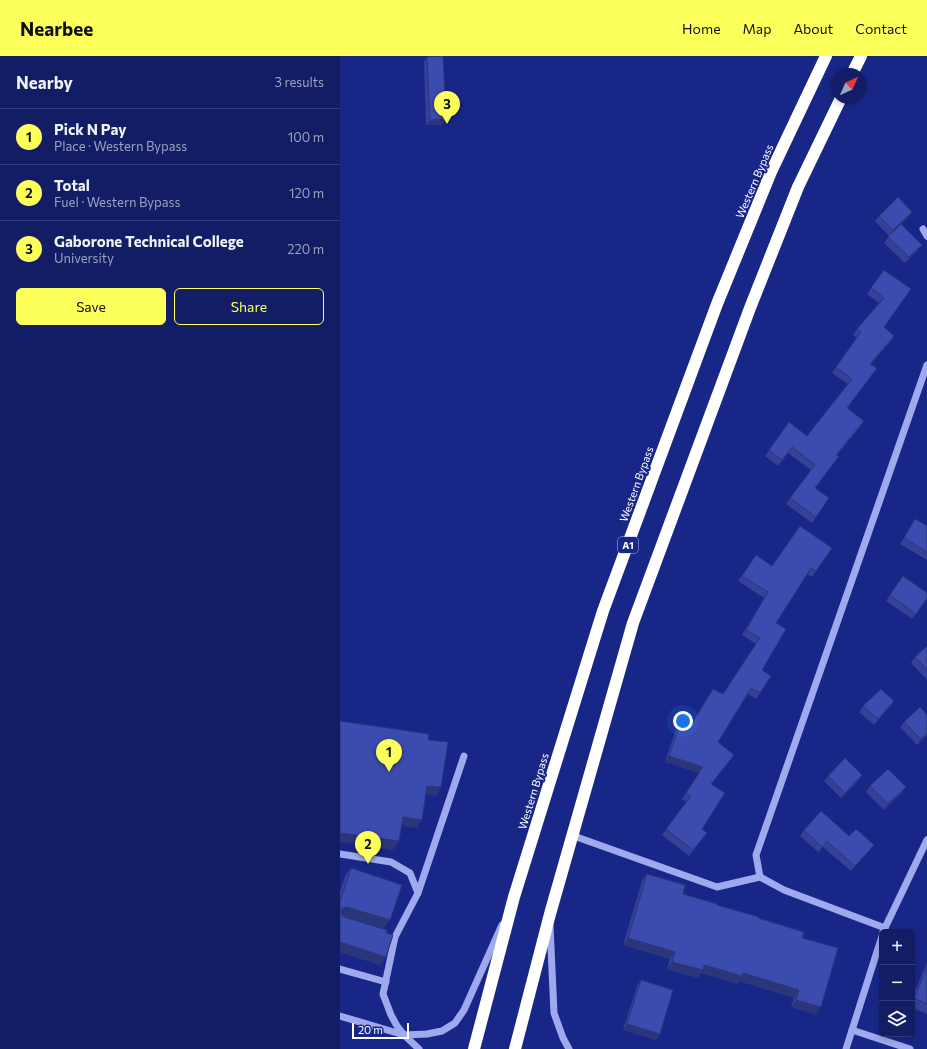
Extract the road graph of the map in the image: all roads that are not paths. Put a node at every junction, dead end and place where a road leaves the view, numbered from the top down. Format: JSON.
{"nodes":[{"id":1,"x":826,"y":56,"type":"edge"},
{"id":2,"x":861,"y":56,"type":"edge"},
{"id":3,"x":855,"y":68,"type":"edge"},
{"id":4,"x":838,"y":104,"type":"edge"},
{"id":5,"x":924,"y":229,"type":"dead end"},
{"id":6,"x":927,"y":236,"type":"edge"},
{"id":7,"x":927,"y":365,"type":"edge"},
{"id":8,"x":464,"y":756,"type":"dead end"},
{"id":9,"x":571,"y":835,"type":"junction"},
{"id":10,"x":927,"y":840,"type":"edge"},
{"id":11,"x":340,"y":854,"type":"edge"},
{"id":12,"x":760,"y":876,"type":"junction"},
{"id":13,"x":418,"y":893,"type":"junction"},
{"id":14,"x":514,"y":897,"type":"junction"},
{"id":15,"x":550,"y":914,"type":"junction"},
{"id":16,"x":882,"y":929,"type":"edge"},
{"id":17,"x":884,"y":929,"type":"edge"},
{"id":18,"x":879,"y":945,"type":"edge"},
{"id":19,"x":340,"y":968,"type":"edge"},
{"id":20,"x":386,"y":982,"type":"junction"},
{"id":21,"x":340,"y":1016,"type":"edge"},
{"id":22,"x":852,"y":1030,"type":"junction"},
{"id":23,"x":404,"y":1035,"type":"junction"},
{"id":24,"x":418,"y":1049,"type":"edge"},
{"id":25,"x":474,"y":1049,"type":"edge"},
{"id":26,"x":515,"y":1049,"type":"edge"},
{"id":27,"x":569,"y":1049,"type":"edge"},
{"id":28,"x":846,"y":1049,"type":"edge"},
{"id":29,"x":910,"y":1049,"type":"edge"}],
"edges":[{"from":1,"to":14,"type":"highway","name":"Western Bypass","number":"A1"},
{"from":2,"to":3,"type":"highway"},
{"from":4,"to":9,"type":"highway"},
{"from":5,"to":6,"type":"street"},
{"from":7,"to":12,"type":"street"},
{"from":8,"to":13,"type":"street"},
{"from":9,"to":12,"type":"street"},
{"from":9,"to":15,"type":"highway"},
{"from":10,"to":17,"type":"street"},
{"from":11,"to":13,"type":"street"},
{"from":12,"to":16,"type":"street"},
{"from":13,"to":20,"type":"street"},
{"from":14,"to":23,"type":"street"},
{"from":14,"to":25,"type":"highway","name":"Western Bypass","number":"A1"},
{"from":15,"to":26,"type":"highway"},
{"from":15,"to":27,"type":"street"},
{"from":18,"to":22,"type":"street"},
{"from":19,"to":20,"type":"street"},
{"from":20,"to":23,"type":"street"},
{"from":21,"to":23,"type":"street"},
{"from":22,"to":28,"type":"street"},
{"from":22,"to":29,"type":"street"},
{"from":23,"to":24,"type":"street"}]}
